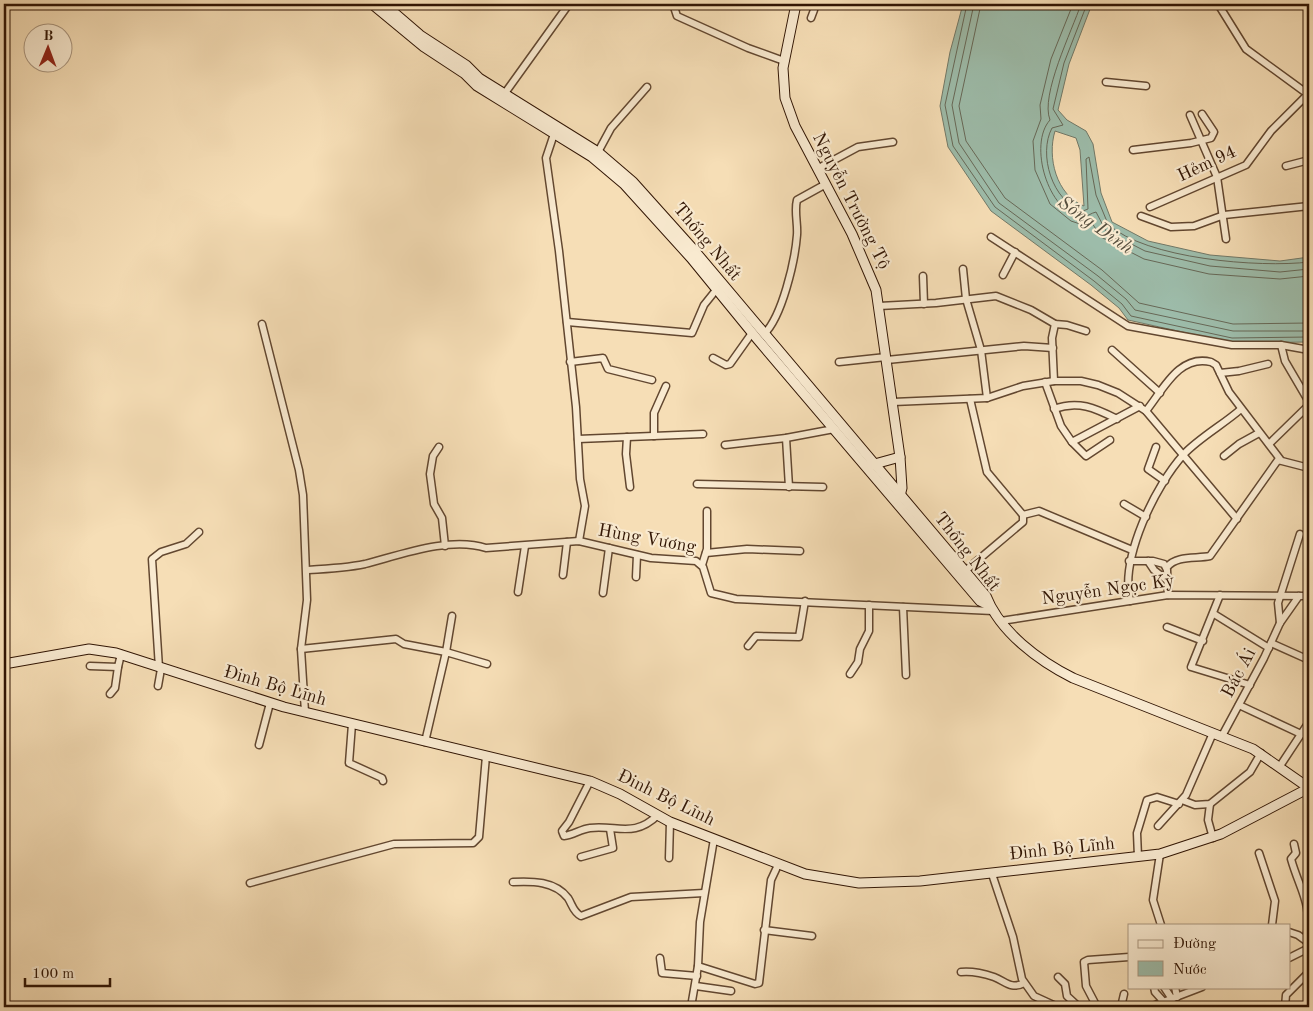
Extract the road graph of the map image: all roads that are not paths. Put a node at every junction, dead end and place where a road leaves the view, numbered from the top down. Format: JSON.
{"nodes":[{"id":1,"x":372,"y":4,"type":"edge"},
{"id":2,"x":384,"y":4,"type":"edge"},
{"id":3,"x":569,"y":4,"type":"edge"},
{"id":4,"x":673,"y":4,"type":"edge"},
{"id":5,"x":796,"y":4,"type":"edge"},
{"id":6,"x":811,"y":4,"type":"edge"},
{"id":7,"x":1218,"y":4,"type":"edge"},
{"id":8,"x":811,"y":18,"type":"dead end"},
{"id":9,"x":784,"y":61,"type":"junction"},
{"id":10,"x":1106,"y":82,"type":"dead end"},
{"id":11,"x":1146,"y":86,"type":"dead end"},
{"id":12,"x":647,"y":87,"type":"dead end"},
{"id":13,"x":505,"y":93,"type":"junction"},
{"id":14,"x":1309,"y":95,"type":"edge"},
{"id":15,"x":513,"y":103,"type":"junction"},
{"id":16,"x":1202,"y":114,"type":"dead end"},
{"id":17,"x":1190,"y":115,"type":"dead end"},
{"id":18,"x":554,"y":134,"type":"junction"},
{"id":19,"x":1200,"y":141,"type":"junction"},
{"id":20,"x":893,"y":142,"type":"dead end"},
{"id":21,"x":1133,"y":150,"type":"dead end"},
{"id":22,"x":598,"y":152,"type":"junction"},
{"id":23,"x":1309,"y":160,"type":"edge"},
{"id":24,"x":1286,"y":166,"type":"dead end"},
{"id":25,"x":817,"y":169,"type":"junction"},
{"id":26,"x":1217,"y":178,"type":"junction"},
{"id":27,"x":826,"y":184,"type":"junction"},
{"id":28,"x":1309,"y":206,"type":"edge"},
{"id":29,"x":1150,"y":207,"type":"dead end"},
{"id":30,"x":1224,"y":215,"type":"junction"},
{"id":31,"x":1140,"y":216,"type":"dead end"},
{"id":32,"x":991,"y":237,"type":"dead end"},
{"id":33,"x":1226,"y":239,"type":"dead end"},
{"id":34,"x":1015,"y":252,"type":"junction"},
{"id":35,"x":963,"y":269,"type":"dead end"},
{"id":36,"x":1003,"y":275,"type":"dead end"},
{"id":37,"x":923,"y":276,"type":"dead end"},
{"id":38,"x":716,"y":290,"type":"junction"},
{"id":39,"x":966,"y":299,"type":"junction"},
{"id":40,"x":924,"y":304,"type":"junction"},
{"id":41,"x":879,"y":306,"type":"junction"},
{"id":42,"x":567,"y":322,"type":"junction"},
{"id":43,"x":262,"y":324,"type":"dead end"},
{"id":44,"x":1055,"y":324,"type":"junction"},
{"id":45,"x":1086,"y":331,"type":"dead end"},
{"id":46,"x":752,"y":333,"type":"junction"},
{"id":47,"x":764,"y":334,"type":"junction"},
{"id":48,"x":1281,"y":345,"type":"junction"},
{"id":49,"x":1053,"y":348,"type":"junction"},
{"id":50,"x":981,"y":350,"type":"junction"},
{"id":51,"x":1112,"y":350,"type":"dead end"},
{"id":52,"x":1309,"y":350,"type":"edge"},
{"id":53,"x":773,"y":351,"type":"junction"},
{"id":54,"x":712,"y":358,"type":"dead end"},
{"id":55,"x":887,"y":358,"type":"junction"},
{"id":56,"x":570,"y":362,"type":"junction"},
{"id":57,"x":839,"y":362,"type":"dead end"},
{"id":58,"x":1268,"y":364,"type":"dead end"},
{"id":59,"x":1220,"y":373,"type":"junction"},
{"id":60,"x":652,"y":380,"type":"dead end"},
{"id":61,"x":1054,"y":381,"type":"junction"},
{"id":62,"x":1046,"y":382,"type":"junction"},
{"id":63,"x":666,"y":386,"type":"dead end"},
{"id":64,"x":1160,"y":393,"type":"junction"},
{"id":65,"x":987,"y":398,"type":"junction"},
{"id":66,"x":970,"y":399,"type":"junction"},
{"id":67,"x":893,"y":402,"type":"junction"},
{"id":68,"x":1309,"y":403,"type":"edge"},
{"id":69,"x":1140,"y":406,"type":"junction"},
{"id":70,"x":1054,"y":409,"type":"junction"},
{"id":71,"x":1241,"y":409,"type":"junction"},
{"id":72,"x":1146,"y":411,"type":"junction"},
{"id":73,"x":1116,"y":419,"type":"junction"},
{"id":74,"x":834,"y":429,"type":"junction"},
{"id":75,"x":1259,"y":432,"type":"junction"},
{"id":76,"x":703,"y":434,"type":"dead end"},
{"id":77,"x":654,"y":436,"type":"junction"},
{"id":78,"x":627,"y":437,"type":"junction"},
{"id":79,"x":578,"y":438,"type":"junction"},
{"id":80,"x":786,"y":438,"type":"junction"},
{"id":81,"x":1110,"y":440,"type":"dead end"},
{"id":82,"x":1072,"y":442,"type":"junction"},
{"id":83,"x":725,"y":444,"type":"dead end"},
{"id":84,"x":1269,"y":444,"type":"junction"},
{"id":85,"x":1156,"y":446,"type":"dead end"},
{"id":86,"x":438,"y":447,"type":"dead end"},
{"id":87,"x":1184,"y":454,"type":"junction"},
{"id":88,"x":1224,"y":456,"type":"dead end"},
{"id":89,"x":900,"y":457,"type":"junction"},
{"id":90,"x":1280,"y":459,"type":"junction"},
{"id":91,"x":871,"y":466,"type":"junction"},
{"id":92,"x":1309,"y":468,"type":"edge"},
{"id":93,"x":1165,"y":481,"type":"junction"},
{"id":94,"x":697,"y":484,"type":"dead end"},
{"id":95,"x":630,"y":487,"type":"dead end"},
{"id":96,"x":788,"y":487,"type":"junction"},
{"id":97,"x":823,"y":487,"type":"dead end"},
{"id":98,"x":898,"y":498,"type":"junction"},
{"id":99,"x":1124,"y":504,"type":"dead end"},
{"id":100,"x":707,"y":510,"type":"dead end"},
{"id":101,"x":1023,"y":515,"type":"junction"},
{"id":102,"x":1146,"y":517,"type":"junction"},
{"id":103,"x":1236,"y":519,"type":"junction"},
{"id":104,"x":199,"y":532,"type":"dead end"},
{"id":105,"x":1300,"y":534,"type":"dead end"},
{"id":106,"x":579,"y":541,"type":"junction"},
{"id":107,"x":567,"y":542,"type":"junction"},
{"id":108,"x":445,"y":546,"type":"junction"},
{"id":109,"x":525,"y":546,"type":"junction"},
{"id":110,"x":609,"y":548,"type":"junction"},
{"id":111,"x":1132,"y":550,"type":"junction"},
{"id":112,"x":800,"y":551,"type":"dead end"},
{"id":113,"x":706,"y":553,"type":"junction"},
{"id":114,"x":637,"y":555,"type":"junction"},
{"id":115,"x":1129,"y":561,"type":"junction"},
{"id":116,"x":1148,"y":561,"type":"junction"},
{"id":117,"x":702,"y":565,"type":"junction"},
{"id":118,"x":1167,"y":567,"type":"junction"},
{"id":119,"x":306,"y":570,"type":"junction"},
{"id":120,"x":965,"y":572,"type":"junction"},
{"id":121,"x":563,"y":575,"type":"dead end"},
{"id":122,"x":636,"y":577,"type":"dead end"},
{"id":123,"x":1168,"y":581,"type":"junction"},
{"id":124,"x":518,"y":592,"type":"dead end"},
{"id":125,"x":603,"y":593,"type":"dead end"},
{"id":126,"x":1168,"y":595,"type":"junction"},
{"id":127,"x":1220,"y":595,"type":"junction"},
{"id":128,"x":1280,"y":595,"type":"junction"},
{"id":129,"x":1299,"y":596,"type":"junction"},
{"id":130,"x":1309,"y":596,"type":"edge"},
{"id":131,"x":805,"y":601,"type":"junction"},
{"id":132,"x":1130,"y":601,"type":"junction"},
{"id":133,"x":869,"y":605,"type":"junction"},
{"id":134,"x":903,"y":607,"type":"junction"},
{"id":135,"x":992,"y":608,"type":"junction"},
{"id":136,"x":1214,"y":614,"type":"junction"},
{"id":137,"x":452,"y":616,"type":"dead end"},
{"id":138,"x":1001,"y":621,"type":"junction"},
{"id":139,"x":1280,"y":623,"type":"junction"},
{"id":140,"x":1167,"y":627,"type":"dead end"},
{"id":141,"x":1203,"y":642,"type":"junction"},
{"id":142,"x":748,"y":646,"type":"dead end"},
{"id":143,"x":1270,"y":646,"type":"junction"},
{"id":144,"x":301,"y":649,"type":"junction"},
{"id":145,"x":446,"y":652,"type":"junction"},
{"id":146,"x":121,"y":654,"type":"junction"},
{"id":147,"x":1309,"y":660,"type":"edge"},
{"id":148,"x":4,"y":664,"type":"edge"},
{"id":149,"x":487,"y":664,"type":"dead end"},
{"id":150,"x":90,"y":666,"type":"dead end"},
{"id":151,"x":118,"y":667,"type":"junction"},
{"id":152,"x":160,"y":668,"type":"junction"},
{"id":153,"x":850,"y":674,"type":"dead end"},
{"id":154,"x":906,"y":675,"type":"dead end"},
{"id":155,"x":1250,"y":685,"type":"junction"},
{"id":156,"x":158,"y":686,"type":"dead end"},
{"id":157,"x":110,"y":694,"type":"dead end"},
{"id":158,"x":270,"y":703,"type":"junction"},
{"id":159,"x":1239,"y":705,"type":"junction"},
{"id":160,"x":305,"y":712,"type":"junction"},
{"id":161,"x":1309,"y":722,"type":"edge"},
{"id":162,"x":352,"y":724,"type":"junction"},
{"id":163,"x":1213,"y":733,"type":"junction"},
{"id":164,"x":1301,"y":734,"type":"junction"},
{"id":165,"x":1222,"y":736,"type":"junction"},
{"id":166,"x":425,"y":742,"type":"junction"},
{"id":167,"x":259,"y":745,"type":"dead end"},
{"id":168,"x":1261,"y":753,"type":"junction"},
{"id":169,"x":486,"y":756,"type":"junction"},
{"id":170,"x":1280,"y":766,"type":"junction"},
{"id":171,"x":590,"y":780,"type":"junction"},
{"id":172,"x":383,"y":781,"type":"dead end"},
{"id":173,"x":1309,"y":788,"type":"edge"},
{"id":174,"x":1181,"y":802,"type":"junction"},
{"id":175,"x":1210,"y":804,"type":"junction"},
{"id":176,"x":658,"y":815,"type":"junction"},
{"id":177,"x":670,"y":822,"type":"junction"},
{"id":178,"x":1158,"y":826,"type":"dead end"},
{"id":179,"x":610,"y":829,"type":"junction"},
{"id":180,"x":1213,"y":838,"type":"junction"},
{"id":181,"x":714,"y":839,"type":"junction"},
{"id":182,"x":1294,"y":844,"type":"dead end"},
{"id":183,"x":1259,"y":853,"type":"dead end"},
{"id":184,"x":1160,"y":854,"type":"junction"},
{"id":185,"x":581,"y":857,"type":"dead end"},
{"id":186,"x":1138,"y":857,"type":"junction"},
{"id":187,"x":669,"y":858,"type":"dead end"},
{"id":188,"x":778,"y":864,"type":"junction"},
{"id":189,"x":992,"y":874,"type":"junction"},
{"id":190,"x":513,"y":882,"type":"dead end"},
{"id":191,"x":250,"y":883,"type":"dead end"},
{"id":192,"x":704,"y":893,"type":"junction"},
{"id":193,"x":1161,"y":924,"type":"edge"},
{"id":194,"x":1272,"y":924,"type":"edge"},
{"id":195,"x":764,"y":930,"type":"junction"},
{"id":196,"x":1290,"y":932,"type":"edge"},
{"id":197,"x":812,"y":936,"type":"dead end"},
{"id":198,"x":1308,"y":941,"type":"edge"},
{"id":199,"x":1309,"y":948,"type":"edge"},
{"id":200,"x":1128,"y":957,"type":"edge"},
{"id":201,"x":660,"y":958,"type":"dead end"},
{"id":202,"x":1290,"y":958,"type":"edge"},
{"id":203,"x":698,"y":966,"type":"junction"},
{"id":204,"x":962,"y":972,"type":"dead end"},
{"id":205,"x":1309,"y":972,"type":"edge"},
{"id":206,"x":697,"y":976,"type":"junction"},
{"id":207,"x":1058,"y":976,"type":"dead end"},
{"id":208,"x":1024,"y":983,"type":"junction"},
{"id":209,"x":696,"y":986,"type":"junction"},
{"id":210,"x":1154,"y":988,"type":"edge"},
{"id":211,"x":1165,"y":988,"type":"edge"},
{"id":212,"x":1175,"y":988,"type":"edge"},
{"id":213,"x":1199,"y":988,"type":"edge"},
{"id":214,"x":731,"y":991,"type":"dead end"},
{"id":215,"x":1124,"y":994,"type":"dead end"},
{"id":216,"x":1174,"y":998,"type":"junction"},
{"id":217,"x":1164,"y":1002,"type":"junction"},
{"id":218,"x":692,"y":1007,"type":"edge"},
{"id":219,"x":1058,"y":1007,"type":"edge"},
{"id":220,"x":1079,"y":1007,"type":"edge"},
{"id":221,"x":1097,"y":1007,"type":"edge"},
{"id":222,"x":1122,"y":1007,"type":"edge"},
{"id":223,"x":1150,"y":1007,"type":"edge"},
{"id":224,"x":1285,"y":1007,"type":"edge"}],
"edges":[{"from":1,"to":15,"type":"main road","name":"Thống Nhất"},
{"from":2,"to":13,"type":"main road","name":"Thống Nhất"},
{"from":3,"to":13,"type":"street"},
{"from":4,"to":9,"type":"street"},
{"from":5,"to":9,"type":"main road","name":"Nguyễn Trường Tộ"},
{"from":6,"to":8,"type":"street"},
{"from":7,"to":14,"type":"street"},
{"from":9,"to":25,"type":"main road","name":"Nguyễn Trường Tộ"},
{"from":10,"to":11,"type":"street"},
{"from":12,"to":22,"type":"street"},
{"from":13,"to":15,"type":"main road","name":"Thống Nhất"},
{"from":14,"to":26,"type":"street","name":"Hẻm 94"},
{"from":15,"to":18,"type":"main road","name":"Thống Nhất"},
{"from":15,"to":22,"type":"main road","name":"Thống Nhất"},
{"from":16,"to":19,"type":"street"},
{"from":17,"to":19,"type":"street"},
{"from":18,"to":38,"type":"main road","name":"Thống Nhất"},
{"from":18,"to":42,"type":"street"},
{"from":19,"to":21,"type":"street"},
{"from":19,"to":26,"type":"street"},
{"from":20,"to":25,"type":"street"},
{"from":22,"to":47,"type":"main road","name":"Thống Nhất"},
{"from":23,"to":24,"type":"street"},
{"from":25,"to":27,"type":"main road","name":"Nguyễn Trường Tộ"},
{"from":26,"to":29,"type":"street","name":"Hẻm 94"},
{"from":26,"to":30,"type":"street"},
{"from":27,"to":41,"type":"main road","name":"Nguyễn Trường Tộ"},
{"from":27,"to":47,"type":"street"},
{"from":28,"to":30,"type":"street"},
{"from":30,"to":31,"type":"street"},
{"from":30,"to":33,"type":"street"},
{"from":32,"to":34,"type":"street"},
{"from":34,"to":36,"type":"street"},
{"from":34,"to":48,"type":"street"},
{"from":35,"to":39,"type":"street"},
{"from":37,"to":40,"type":"street"},
{"from":38,"to":42,"type":"street"},
{"from":38,"to":46,"type":"main road","name":"Thống Nhất"},
{"from":39,"to":40,"type":"street"},
{"from":39,"to":44,"type":"street"},
{"from":39,"to":50,"type":"street"},
{"from":40,"to":41,"type":"street"},
{"from":41,"to":55,"type":"main road","name":"Nguyễn Trường Tộ"},
{"from":42,"to":56,"type":"street"},
{"from":43,"to":119,"type":"street"},
{"from":44,"to":45,"type":"street"},
{"from":44,"to":49,"type":"street"},
{"from":46,"to":53,"type":"main road","name":"Thống Nhất"},
{"from":46,"to":54,"type":"street"},
{"from":47,"to":53,"type":"main road","name":"Thống Nhất"},
{"from":48,"to":52,"type":"street"},
{"from":48,"to":68,"type":"street"},
{"from":49,"to":50,"type":"street"},
{"from":49,"to":61,"type":"street"},
{"from":50,"to":55,"type":"street"},
{"from":50,"to":65,"type":"street"},
{"from":51,"to":64,"type":"street"},
{"from":53,"to":74,"type":"main road","name":"Thống Nhất"},
{"from":53,"to":91,"type":"main road","name":"Thống Nhất"},
{"from":55,"to":57,"type":"street"},
{"from":55,"to":67,"type":"main road","name":"Nguyễn Trường Tộ"},
{"from":56,"to":60,"type":"street"},
{"from":56,"to":79,"type":"street"},
{"from":58,"to":59,"type":"street"},
{"from":59,"to":64,"type":"street"},
{"from":59,"to":71,"type":"street"},
{"from":61,"to":62,"type":"street"},
{"from":61,"to":69,"type":"street"},
{"from":62,"to":65,"type":"street"},
{"from":62,"to":70,"type":"street"},
{"from":63,"to":77,"type":"street"},
{"from":64,"to":72,"type":"street"},
{"from":65,"to":66,"type":"street"},
{"from":66,"to":67,"type":"street"},
{"from":66,"to":101,"type":"street"},
{"from":67,"to":89,"type":"main road","name":"Nguyễn Trường Tộ"},
{"from":68,"to":84,"type":"street"},
{"from":69,"to":72,"type":"street"},
{"from":69,"to":73,"type":"street"},
{"from":70,"to":73,"type":"street"},
{"from":70,"to":82,"type":"street"},
{"from":71,"to":75,"type":"street"},
{"from":71,"to":87,"type":"street"},
{"from":72,"to":87,"type":"street"},
{"from":73,"to":82,"type":"street"},
{"from":74,"to":80,"type":"street"},
{"from":74,"to":91,"type":"main road","name":"Thống Nhất"},
{"from":75,"to":84,"type":"street"},
{"from":75,"to":88,"type":"street"},
{"from":76,"to":77,"type":"street"},
{"from":77,"to":78,"type":"street"},
{"from":78,"to":79,"type":"street"},
{"from":78,"to":95,"type":"street"},
{"from":79,"to":106,"type":"street"},
{"from":80,"to":83,"type":"street"},
{"from":80,"to":96,"type":"street"},
{"from":81,"to":82,"type":"street"},
{"from":84,"to":90,"type":"street"},
{"from":85,"to":93,"type":"street"},
{"from":86,"to":108,"type":"street"},
{"from":87,"to":93,"type":"street"},
{"from":87,"to":103,"type":"street"},
{"from":89,"to":91,"type":"main road"},
{"from":89,"to":98,"type":"main road","name":"Nguyễn Trường Tộ"},
{"from":90,"to":92,"type":"street"},
{"from":90,"to":103,"type":"street"},
{"from":91,"to":98,"type":"main road","name":"Thống Nhất"},
{"from":93,"to":102,"type":"street"},
{"from":94,"to":96,"type":"street"},
{"from":96,"to":97,"type":"street"},
{"from":98,"to":120,"type":"main road","name":"Thống Nhất"},
{"from":98,"to":135,"type":"main road","name":"Thống Nhất"},
{"from":99,"to":102,"type":"street"},
{"from":100,"to":113,"type":"street"},
{"from":101,"to":111,"type":"street"},
{"from":101,"to":120,"type":"street"},
{"from":102,"to":111,"type":"street"},
{"from":103,"to":118,"type":"street"},
{"from":104,"to":152,"type":"street"},
{"from":105,"to":128,"type":"street","name":"Bác Ái"},
{"from":106,"to":107,"type":"street","name":"Hùng Vương"},
{"from":106,"to":110,"type":"street","name":"Hùng Vương"},
{"from":107,"to":109,"type":"street","name":"Hùng Vương"},
{"from":107,"to":121,"type":"street"},
{"from":108,"to":109,"type":"street","name":"Hùng Vương"},
{"from":108,"to":119,"type":"street","name":"Hùng Vương"},
{"from":109,"to":124,"type":"street"},
{"from":110,"to":114,"type":"street","name":"Hùng Vương"},
{"from":110,"to":125,"type":"street"},
{"from":111,"to":115,"type":"street"},
{"from":112,"to":113,"type":"street"},
{"from":113,"to":117,"type":"street"},
{"from":114,"to":117,"type":"street","name":"Hùng Vương"},
{"from":114,"to":122,"type":"street"},
{"from":115,"to":116,"type":"street"},
{"from":115,"to":132,"type":"street"},
{"from":116,"to":118,"type":"street"},
{"from":116,"to":123,"type":"street"},
{"from":117,"to":131,"type":"street","name":"Hùng Vương"},
{"from":118,"to":123,"type":"street"},
{"from":119,"to":144,"type":"street"},
{"from":120,"to":135,"type":"main road","name":"Thống Nhất"},
{"from":123,"to":126,"type":"street"},
{"from":126,"to":127,"type":"street","name":"Nguyễn Ngọc Kỳ"},
{"from":126,"to":132,"type":"street","name":"Nguyễn Ngọc Kỳ"},
{"from":127,"to":128,"type":"street","name":"Nguyễn Ngọc Kỳ"},
{"from":127,"to":136,"type":"street"},
{"from":128,"to":129,"type":"street","name":"Nguyễn Ngọc Kỳ"},
{"from":128,"to":139,"type":"street","name":"Bác Ái"},
{"from":129,"to":130,"type":"street","name":"Nguyễn Ngọc Kỳ"},
{"from":129,"to":139,"type":"street","name":"Bác Ái"},
{"from":131,"to":133,"type":"street","name":"Hùng Vương"},
{"from":131,"to":142,"type":"street"},
{"from":132,"to":138,"type":"street","name":"Nguyễn Ngọc Kỳ"},
{"from":133,"to":134,"type":"street","name":"Hùng Vương"},
{"from":133,"to":153,"type":"street"},
{"from":134,"to":135,"type":"street","name":"Hùng Vương"},
{"from":134,"to":154,"type":"street"},
{"from":135,"to":138,"type":"main road"},
{"from":136,"to":141,"type":"street"},
{"from":136,"to":143,"type":"street"},
{"from":137,"to":145,"type":"street"},
{"from":138,"to":163,"type":"main road"},
{"from":139,"to":143,"type":"street","name":"Bác Ái"},
{"from":140,"to":141,"type":"street"},
{"from":141,"to":155,"type":"street"},
{"from":143,"to":147,"type":"street"},
{"from":143,"to":155,"type":"street","name":"Bác Ái"},
{"from":144,"to":145,"type":"street"},
{"from":144,"to":160,"type":"street"},
{"from":145,"to":149,"type":"street"},
{"from":145,"to":166,"type":"street"},
{"from":146,"to":148,"type":"main road","name":"Đinh Bộ Lĩnh"},
{"from":146,"to":151,"type":"street"},
{"from":146,"to":152,"type":"main road","name":"Đinh Bộ Lĩnh"},
{"from":150,"to":151,"type":"street"},
{"from":151,"to":157,"type":"street"},
{"from":152,"to":156,"type":"street"},
{"from":152,"to":158,"type":"main road","name":"Đinh Bộ Lĩnh"},
{"from":155,"to":159,"type":"street","name":"Bác Ái"},
{"from":158,"to":160,"type":"main road","name":"Đinh Bộ Lĩnh"},
{"from":158,"to":167,"type":"street"},
{"from":159,"to":164,"type":"street"},
{"from":159,"to":165,"type":"street","name":"Bác Ái"},
{"from":160,"to":162,"type":"main road","name":"Đinh Bộ Lĩnh"},
{"from":161,"to":164,"type":"street"},
{"from":162,"to":166,"type":"main road","name":"Đinh Bộ Lĩnh"},
{"from":162,"to":172,"type":"street"},
{"from":163,"to":165,"type":"main road"},
{"from":163,"to":174,"type":"street"},
{"from":164,"to":170,"type":"street"},
{"from":165,"to":168,"type":"main road"},
{"from":166,"to":169,"type":"main road","name":"Đinh Bộ Lĩnh"},
{"from":168,"to":170,"type":"main road"},
{"from":168,"to":175,"type":"street"},
{"from":169,"to":171,"type":"main road","name":"Đinh Bộ Lĩnh"},
{"from":169,"to":191,"type":"street"},
{"from":170,"to":173,"type":"main road"},
{"from":171,"to":176,"type":"main road","name":"Đinh Bộ Lĩnh"},
{"from":171,"to":179,"type":"street"},
{"from":173,"to":180,"type":"main road","name":"Đinh Bộ Lĩnh"},
{"from":174,"to":175,"type":"street"},
{"from":174,"to":178,"type":"street"},
{"from":174,"to":186,"type":"street"},
{"from":175,"to":180,"type":"street"},
{"from":176,"to":177,"type":"main road","name":"Đinh Bộ Lĩnh"},
{"from":176,"to":179,"type":"street"},
{"from":177,"to":181,"type":"main road","name":"Đinh Bộ Lĩnh"},
{"from":177,"to":187,"type":"street"},
{"from":179,"to":185,"type":"street"},
{"from":180,"to":184,"type":"main road","name":"Đinh Bộ Lĩnh"},
{"from":181,"to":188,"type":"main road","name":"Đinh Bộ Lĩnh"},
{"from":181,"to":192,"type":"street"},
{"from":182,"to":198,"type":"street"},
{"from":183,"to":194,"type":"street"},
{"from":184,"to":186,"type":"main road","name":"Đinh Bộ Lĩnh"},
{"from":184,"to":193,"type":"street"},
{"from":186,"to":189,"type":"main road","name":"Đinh Bộ Lĩnh"},
{"from":188,"to":189,"type":"main road","name":"Đinh Bộ Lĩnh"},
{"from":188,"to":195,"type":"street"},
{"from":189,"to":208,"type":"street"},
{"from":190,"to":192,"type":"street"},
{"from":192,"to":203,"type":"street"},
{"from":195,"to":197,"type":"street"},
{"from":195,"to":203,"type":"street"},
{"from":196,"to":198,"type":"street"},
{"from":199,"to":202,"type":"street"},
{"from":200,"to":221,"type":"street"},
{"from":201,"to":206,"type":"street"},
{"from":203,"to":206,"type":"street"},
{"from":204,"to":208,"type":"street"},
{"from":205,"to":224,"type":"street"},
{"from":206,"to":209,"type":"street"},
{"from":207,"to":220,"type":"street"},
{"from":208,"to":219,"type":"street"},
{"from":209,"to":214,"type":"street"},
{"from":209,"to":218,"type":"street"},
{"from":210,"to":217,"type":"street"},
{"from":211,"to":216,"type":"street"},
{"from":212,"to":216,"type":"street"},
{"from":213,"to":216,"type":"street"},
{"from":215,"to":222,"type":"street"},
{"from":216,"to":217,"type":"street"},
{"from":217,"to":223,"type":"street"}]}
